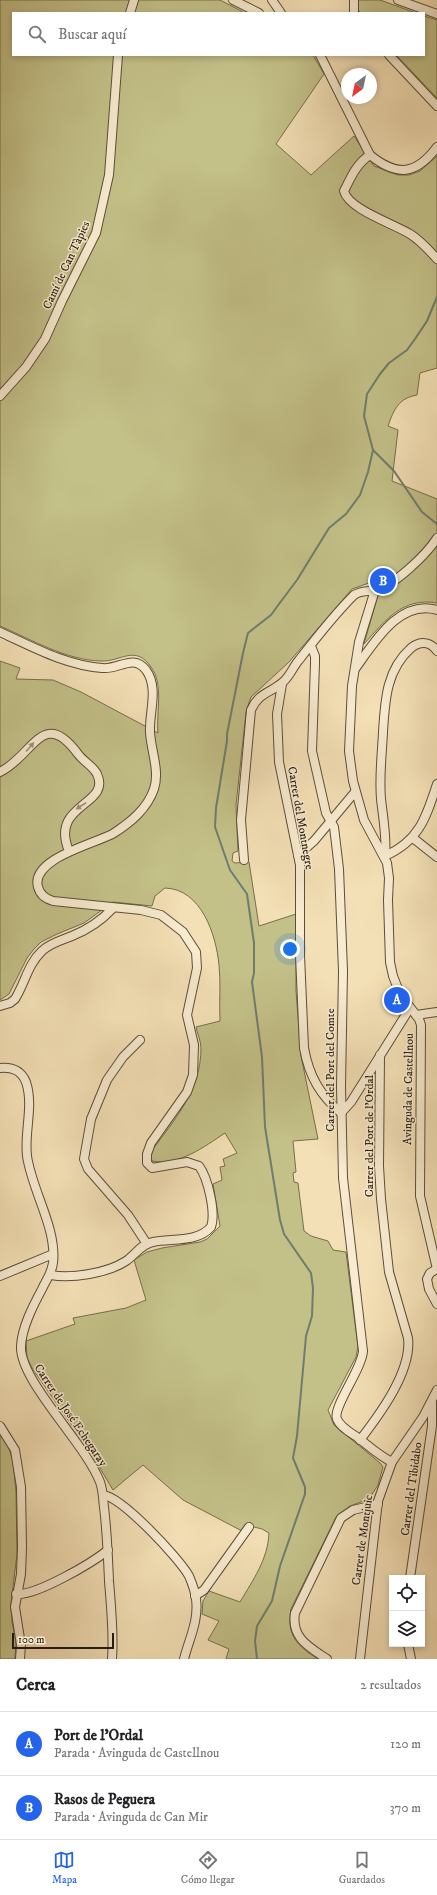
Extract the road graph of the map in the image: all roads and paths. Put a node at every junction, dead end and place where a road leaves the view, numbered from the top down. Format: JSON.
{"nodes":[{"id":1,"x":134,"y":0,"type":"edge"},
{"id":2,"x":233,"y":0,"type":"edge"},
{"id":3,"x":272,"y":0,"type":"edge"},
{"id":4,"x":354,"y":0,"type":"edge"},
{"id":5,"x":398,"y":0,"type":"edge"},
{"id":6,"x":130,"y":12,"type":"edge"},
{"id":7,"x":257,"y":12,"type":"edge"},
{"id":8,"x":280,"y":12,"type":"edge"},
{"id":9,"x":354,"y":12,"type":"edge"},
{"id":10,"x":437,"y":14,"type":"edge"},
{"id":11,"x":118,"y":56,"type":"edge"},
{"id":12,"x":320,"y":56,"type":"edge"},
{"id":13,"x":390,"y":56,"type":"edge"},
{"id":14,"x":437,"y":106,"type":"edge"},
{"id":15,"x":437,"y":147,"type":"edge"},
{"id":16,"x":370,"y":155,"type":"junction"},
{"id":17,"x":437,"y":259,"type":"edge"},
{"id":18,"x":0,"y":396,"type":"edge"},
{"id":19,"x":437,"y":538,"type":"edge"},
{"id":20,"x":375,"y":590,"type":"junction"},
{"id":21,"x":437,"y":610,"type":"edge"},
{"id":22,"x":0,"y":632,"type":"edge"},
{"id":23,"x":311,"y":646,"type":"junction"},
{"id":24,"x":437,"y":651,"type":"edge"},
{"id":25,"x":354,"y":669,"type":"junction"},
{"id":26,"x":282,"y":684,"type":"junction"},
{"id":27,"x":0,"y":772,"type":"edge"},
{"id":28,"x":437,"y":784,"type":"edge"},
{"id":29,"x":355,"y":792,"type":"junction"},
{"id":30,"x":331,"y":820,"type":"junction"},
{"id":31,"x":413,"y":838,"type":"junction"},
{"id":32,"x":68,"y":851,"type":"junction"},
{"id":33,"x":298,"y":855,"type":"junction"},
{"id":34,"x":385,"y":856,"type":"junction"},
{"id":35,"x":437,"y":857,"type":"edge"},
{"id":36,"x":244,"y":860,"type":"dead end"},
{"id":37,"x":112,"y":908,"type":"junction"},
{"id":38,"x":0,"y":1006,"type":"edge"},
{"id":39,"x":413,"y":1011,"type":"junction"},
{"id":40,"x":437,"y":1012,"type":"edge"},
{"id":41,"x":140,"y":1040,"type":"dead end"},
{"id":42,"x":380,"y":1055,"type":"junction"},
{"id":43,"x":0,"y":1068,"type":"edge"},
{"id":44,"x":341,"y":1113,"type":"junction"},
{"id":45,"x":146,"y":1244,"type":"junction"},
{"id":46,"x":53,"y":1254,"type":"junction"},
{"id":47,"x":437,"y":1269,"type":"edge"},
{"id":48,"x":51,"y":1275,"type":"junction"},
{"id":49,"x":0,"y":1276,"type":"edge"},
{"id":50,"x":437,"y":1304,"type":"edge"},
{"id":51,"x":437,"y":1390,"type":"edge"},
{"id":52,"x":432,"y":1403,"type":"junction"},
{"id":53,"x":0,"y":1426,"type":"edge"},
{"id":54,"x":360,"y":1440,"type":"junction"},
{"id":55,"x":392,"y":1462,"type":"junction"},
{"id":56,"x":103,"y":1495,"type":"junction"},
{"id":57,"x":378,"y":1504,"type":"junction"},
{"id":58,"x":249,"y":1527,"type":"dead end"},
{"id":59,"x":108,"y":1550,"type":"junction"},
{"id":60,"x":410,"y":1575,"type":"edge"},
{"id":61,"x":16,"y":1594,"type":"junction"},
{"id":62,"x":195,"y":1596,"type":"junction"},
{"id":63,"x":409,"y":1647,"type":"edge"},
{"id":64,"x":20,"y":1659,"type":"edge"},
{"id":65,"x":112,"y":1659,"type":"edge"},
{"id":66,"x":184,"y":1659,"type":"edge"},
{"id":67,"x":327,"y":1659,"type":"edge"},
{"id":68,"x":360,"y":1659,"type":"edge"},
{"id":69,"x":411,"y":1659,"type":"edge"}],
"edges":[{"from":1,"to":6,"type":"street"},
{"from":2,"to":7,"type":"street"},
{"from":3,"to":8,"type":"street"},
{"from":4,"to":9,"type":"street"},
{"from":5,"to":10,"type":"street"},
{"from":11,"to":18,"type":"street","name":"Camí de Can Tàpies"},
{"from":12,"to":16,"type":"street"},
{"from":13,"to":14,"type":"street"},
{"from":15,"to":16,"type":"street"},
{"from":16,"to":17,"type":"street"},
{"from":19,"to":20,"type":"street"},
{"from":20,"to":23,"type":"street"},
{"from":20,"to":25,"type":"street","name":"Avinguda de Castellnou"},
{"from":21,"to":25,"type":"street"},
{"from":22,"to":32,"type":"street"},
{"from":23,"to":26,"type":"street"},
{"from":23,"to":30,"type":"street","name":"Carrer del Port del Comte"},
{"from":24,"to":34,"type":"street"},
{"from":25,"to":29,"type":"street","name":"Avinguda de Castellnou"},
{"from":26,"to":33,"type":"street","name":"Carrer del Montnegre"},
{"from":26,"to":36,"type":"street"},
{"from":27,"to":32,"type":"street","one_way":true},
{"from":28,"to":31,"type":"street"},
{"from":29,"to":30,"type":"street"},
{"from":29,"to":34,"type":"street","name":"Avinguda de Castellnou"},
{"from":30,"to":33,"type":"street"},
{"from":30,"to":44,"type":"street","name":"Carrer del Port del Comte"},
{"from":31,"to":34,"type":"street"},
{"from":31,"to":35,"type":"street"},
{"from":32,"to":37,"type":"street"},
{"from":33,"to":44,"type":"street","name":"Carrer del Montnegre"},
{"from":34,"to":39,"type":"street","name":"Avinguda de Castellnou"},
{"from":37,"to":38,"type":"street"},
{"from":37,"to":45,"type":"street"},
{"from":39,"to":40,"type":"street"},
{"from":39,"to":42,"type":"street"},
{"from":39,"to":47,"type":"street","name":"Avinguda de Castellnou"},
{"from":41,"to":45,"type":"street"},
{"from":42,"to":44,"type":"street"},
{"from":42,"to":54,"type":"street","name":"Carrer del Port de l'Ordal"},
{"from":43,"to":46,"type":"street","name":"Carrer de José Echegaray"},
{"from":44,"to":54,"type":"street","name":"Carrer del Port del Comte"},
{"from":45,"to":48,"type":"street"},
{"from":46,"to":48,"type":"street","name":"Carrer de José Echegaray"},
{"from":46,"to":49,"type":"street"},
{"from":47,"to":50,"type":"street"},
{"from":48,"to":56,"type":"street","name":"Carrer de José Echegaray"},
{"from":51,"to":52,"type":"street","name":"Carrer de Montjuic"},
{"from":52,"to":55,"type":"street","name":"Carrer de Montjuic"},
{"from":52,"to":60,"type":"street","name":"Carrer del Tibidabo"},
{"from":53,"to":61,"type":"street"},
{"from":54,"to":55,"type":"street","name":"Carrer del Port del Comte"},
{"from":55,"to":57,"type":"street","name":"Carrer de Montjuic"},
{"from":56,"to":59,"type":"street","name":"Carrer de José Echegaray"},
{"from":56,"to":62,"type":"street"},
{"from":57,"to":67,"type":"street"},
{"from":57,"to":68,"type":"street","name":"Carrer de Montjuic"},
{"from":58,"to":62,"type":"street"},
{"from":59,"to":61,"type":"street"},
{"from":59,"to":65,"type":"street","name":"Carrer de José Echegaray"},
{"from":61,"to":64,"type":"street"},
{"from":62,"to":66,"type":"street"},
{"from":63,"to":69,"type":"street"}]}
